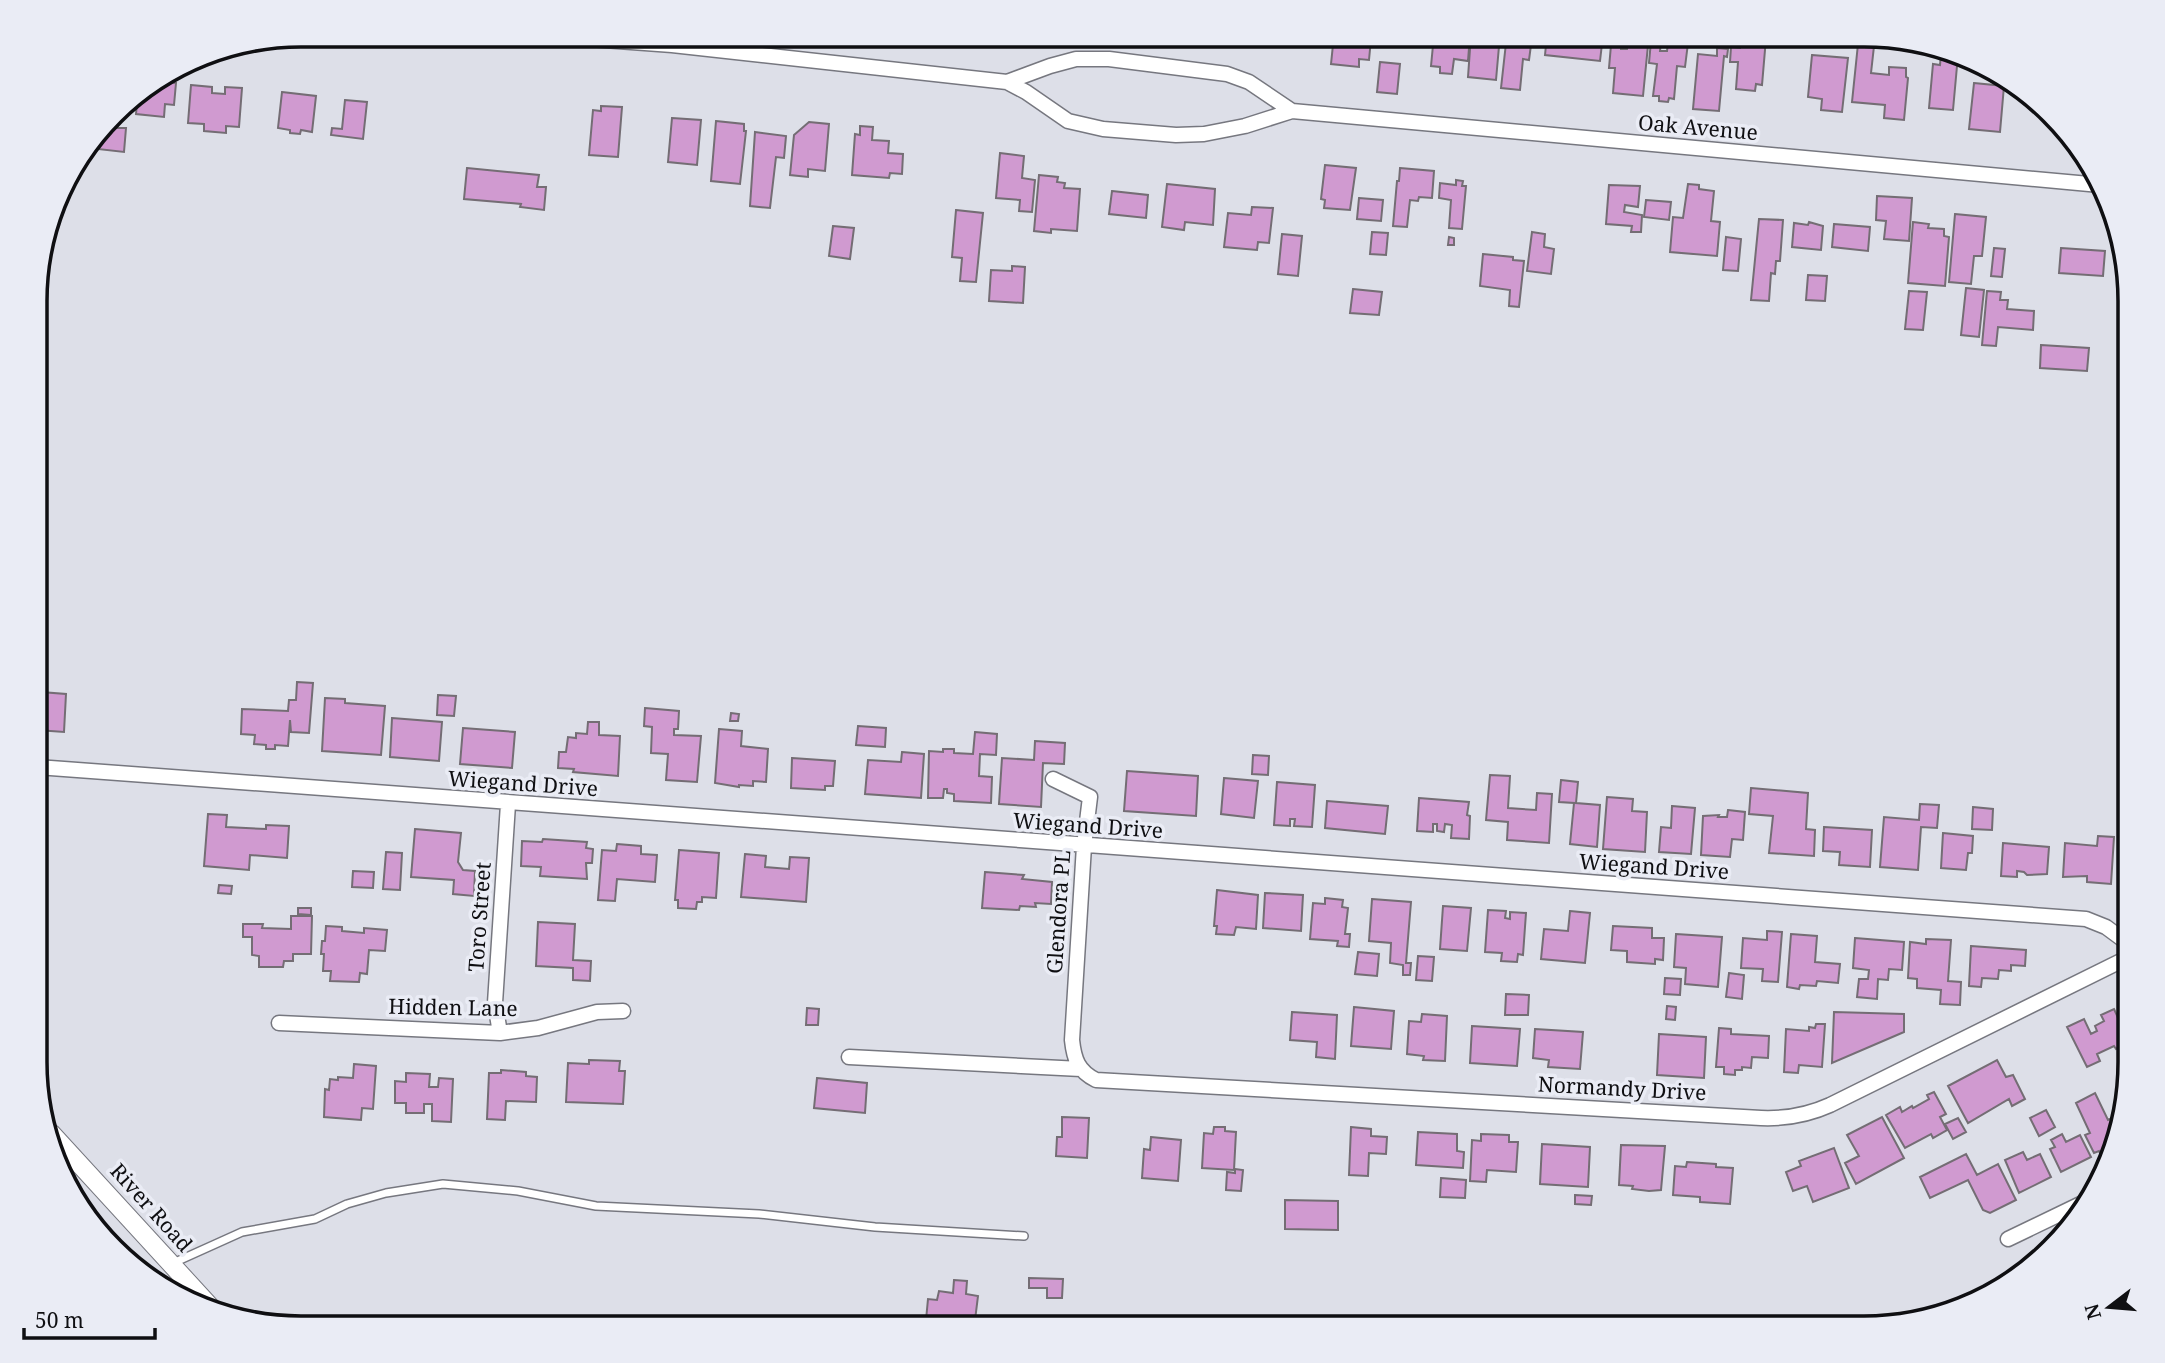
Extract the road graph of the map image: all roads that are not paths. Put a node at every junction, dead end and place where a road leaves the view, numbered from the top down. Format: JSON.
{"nodes":[{"id":1,"x":690,"y":47,"type":"edge"},
{"id":2,"x":1007,"y":82,"type":"junction"},
{"id":3,"x":1292,"y":111,"type":"junction"},
{"id":4,"x":2089,"y":184,"type":"edge"},
{"id":5,"x":47,"y":768,"type":"edge"},
{"id":6,"x":1052,"y":779,"type":"dead end"},
{"id":7,"x":508,"y":804,"type":"junction"},
{"id":8,"x":1084,"y":846,"type":"junction"},
{"id":9,"x":2118,"y":936,"type":"edge"},
{"id":10,"x":2118,"y":962,"type":"edge"},
{"id":11,"x":623,"y":1011,"type":"dead end"},
{"id":12,"x":279,"y":1023,"type":"dead end"},
{"id":13,"x":500,"y":1033,"type":"junction"},
{"id":14,"x":849,"y":1057,"type":"dead end"},
{"id":15,"x":1081,"y":1069,"type":"junction"},
{"id":16,"x":61,"y":1144,"type":"edge"},
{"id":17,"x":2070,"y":1209,"type":"edge"},
{"id":18,"x":1024,"y":1236,"type":"dead end"},
{"id":19,"x":2008,"y":1239,"type":"dead end"},
{"id":20,"x":171,"y":1264,"type":"junction"},
{"id":21,"x":198,"y":1294,"type":"edge"}],
"edges":[{"from":1,"to":2,"type":"street","name":"Oak Avenue"},
{"from":2,"to":3,"type":"street","name":"Oak Avenue"},
{"from":2,"to":3,"type":"street","name":"Oak Avenue"},
{"from":3,"to":4,"type":"street","name":"Oak Avenue"},
{"from":5,"to":7,"type":"street","name":"Wiegand Drive"},
{"from":6,"to":8,"type":"street","name":"Glendora PL"},
{"from":7,"to":8,"type":"street","name":"Wiegand Drive"},
{"from":7,"to":13,"type":"street","name":"Toro Street"},
{"from":8,"to":9,"type":"street","name":"Wiegand Drive"},
{"from":8,"to":15,"type":"street","name":"Glendora PL"},
{"from":10,"to":15,"type":"street","name":"Normandy Drive"},
{"from":11,"to":13,"type":"street","name":"Hidden Lane"},
{"from":12,"to":13,"type":"street","name":"Hidden Lane"},
{"from":14,"to":15,"type":"street","name":"Normandy Drive"},
{"from":16,"to":20,"type":"street","name":"River Road"},
{"from":17,"to":19,"type":"street"},
{"from":18,"to":20,"type":"lane"},
{"from":20,"to":21,"type":"street","name":"River Road"}]}
